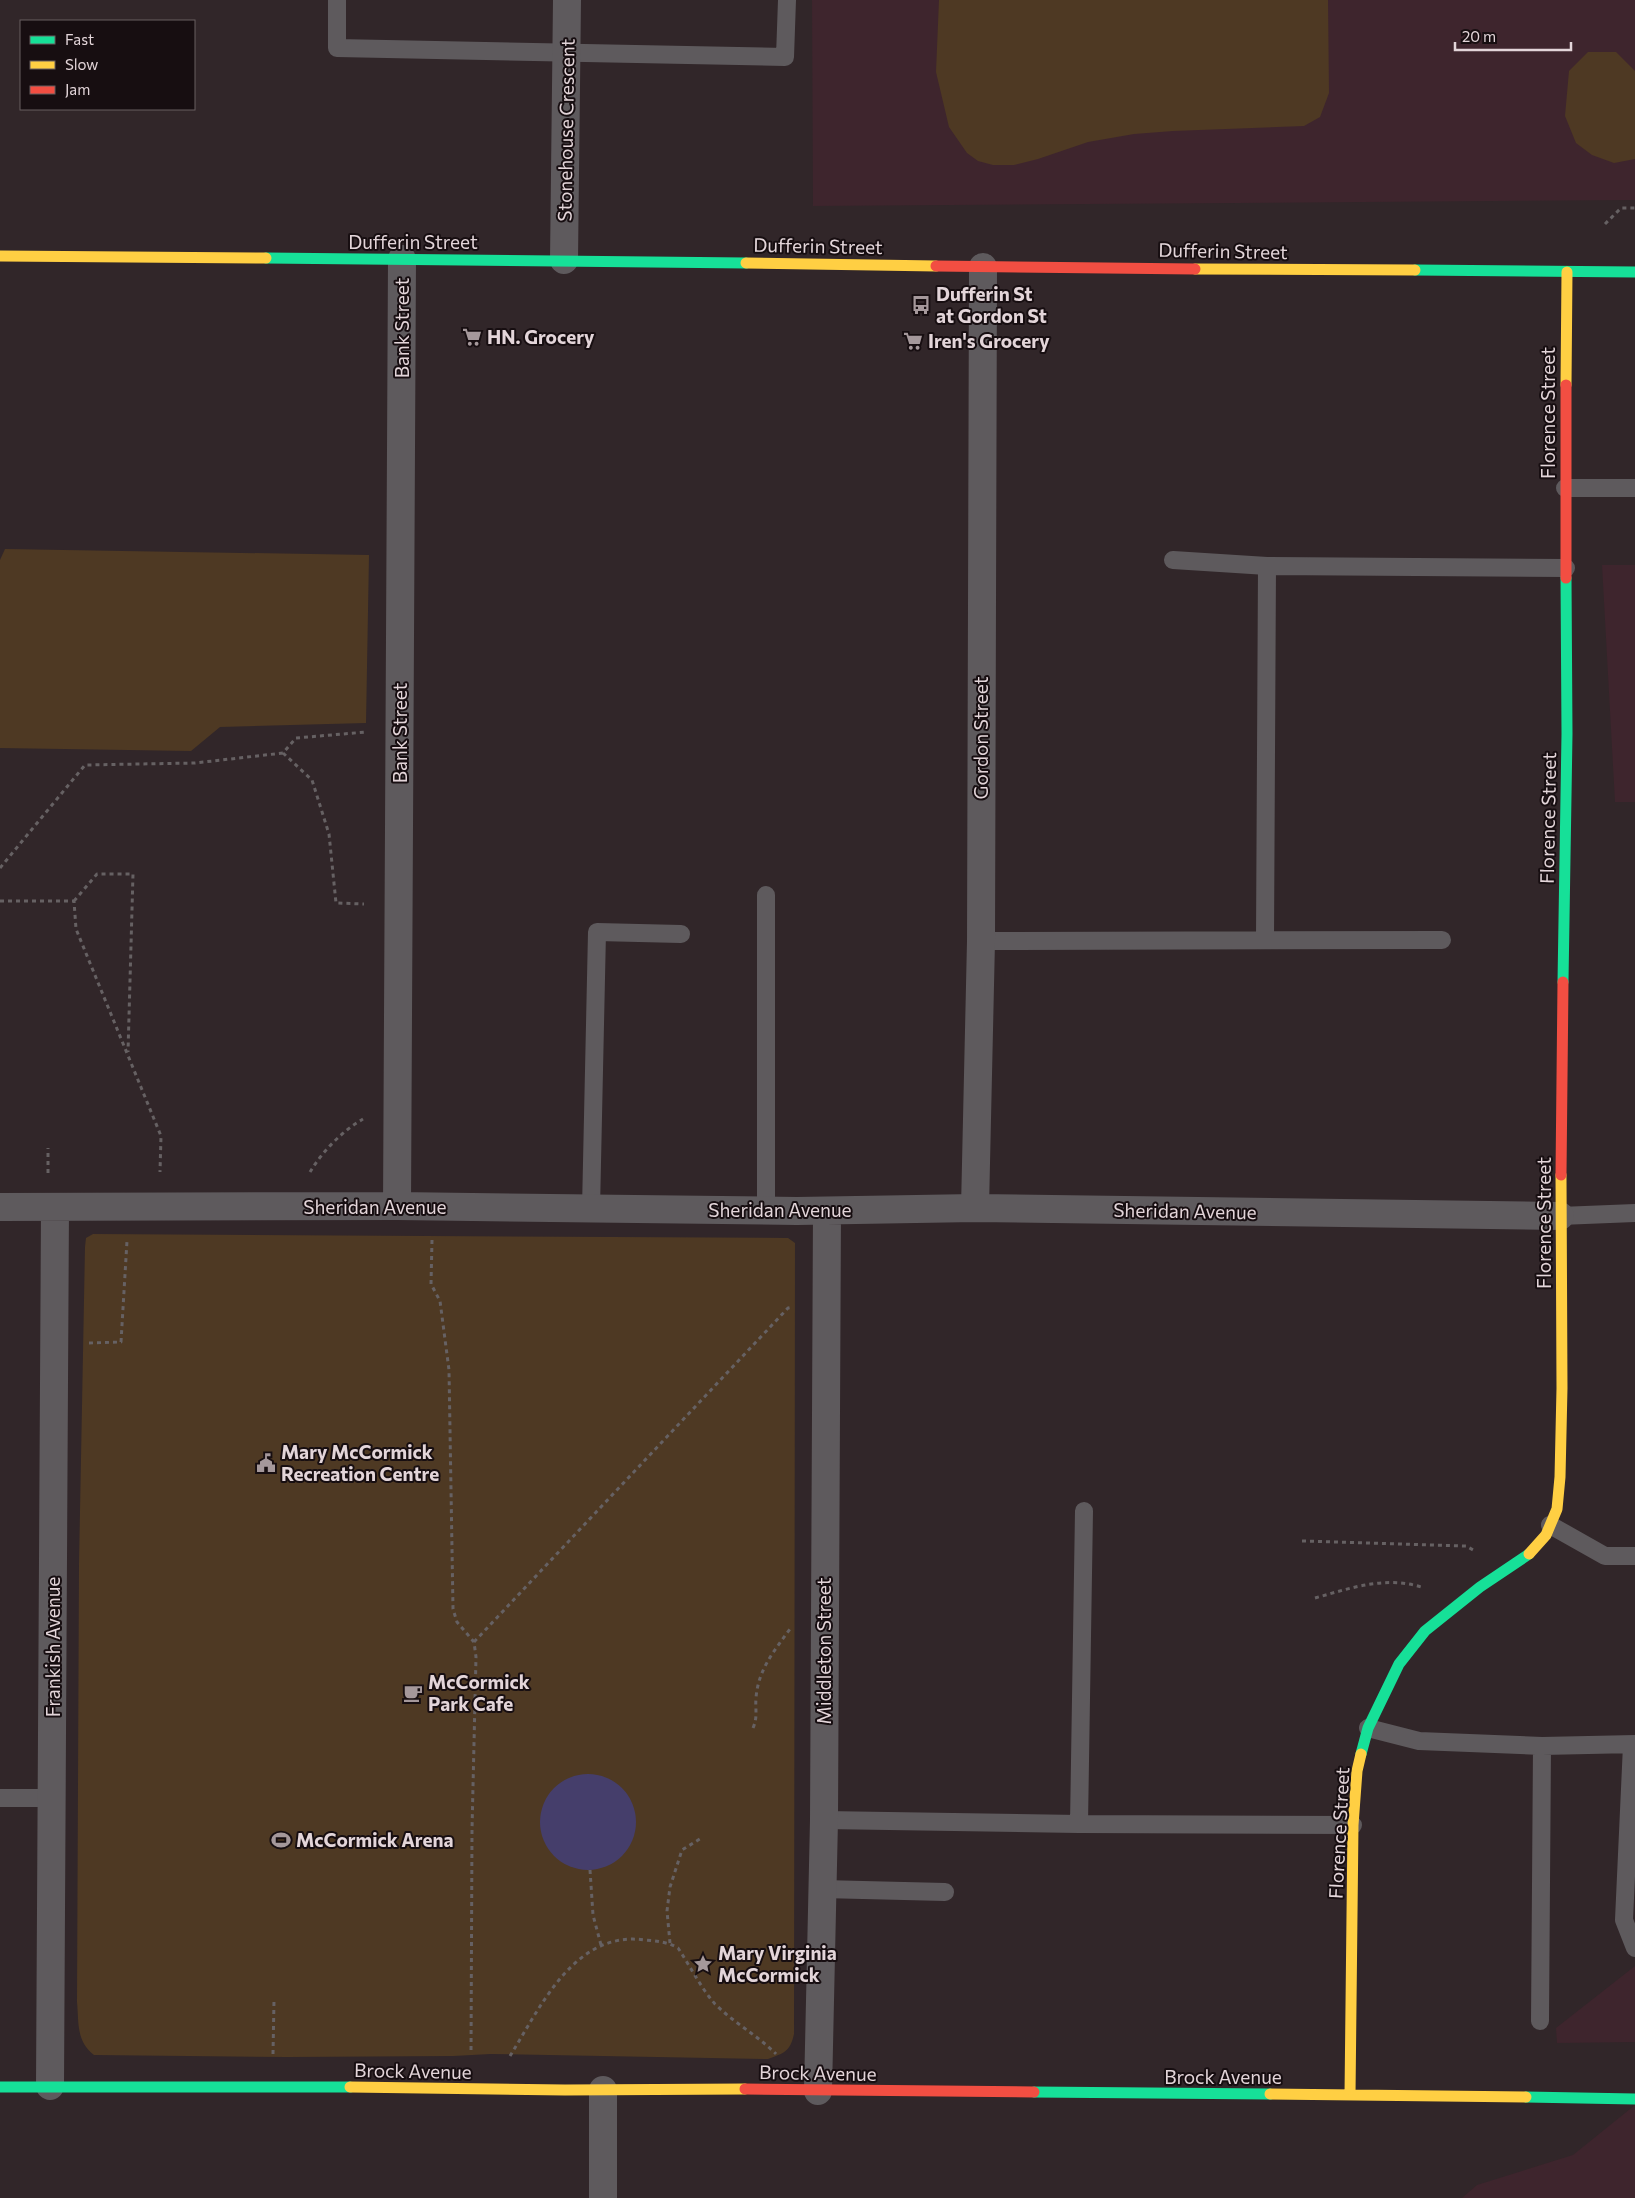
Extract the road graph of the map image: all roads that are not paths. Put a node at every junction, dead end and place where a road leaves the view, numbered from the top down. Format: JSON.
{"nodes":[{"id":1,"x":337,"y":0,"type":"edge"},
{"id":2,"x":568,"y":0,"type":"edge"},
{"id":3,"x":787,"y":0,"type":"edge"},
{"id":4,"x":567,"y":51,"type":"junction"},
{"id":5,"x":0,"y":256,"type":"edge"},
{"id":6,"x":402,"y":259,"type":"junction"},
{"id":7,"x":564,"y":260,"type":"junction"},
{"id":8,"x":983,"y":267,"type":"junction"},
{"id":9,"x":1567,"y":272,"type":"junction"},
{"id":10,"x":1635,"y":272,"type":"edge"},
{"id":11,"x":1565,"y":488,"type":"junction"},
{"id":12,"x":1635,"y":488,"type":"edge"},
{"id":13,"x":1173,"y":560,"type":"dead end"},
{"id":14,"x":1268,"y":566,"type":"junction"},
{"id":15,"x":1566,"y":568,"type":"junction"},
{"id":16,"x":766,"y":895,"type":"dead end"},
{"id":17,"x":681,"y":934,"type":"dead end"},
{"id":18,"x":1265,"y":939,"type":"junction"},
{"id":19,"x":1442,"y":940,"type":"dead end"},
{"id":20,"x":981,"y":941,"type":"junction"},
{"id":21,"x":396,"y":1206,"type":"junction"},
{"id":22,"x":0,"y":1207,"type":"edge"},
{"id":23,"x":55,"y":1208,"type":"junction"},
{"id":24,"x":975,"y":1208,"type":"junction"},
{"id":25,"x":591,"y":1209,"type":"junction"},
{"id":26,"x":766,"y":1211,"type":"junction"},
{"id":27,"x":826,"y":1211,"type":"junction"},
{"id":28,"x":1635,"y":1213,"type":"edge"},
{"id":29,"x":1560,"y":1216,"type":"junction"},
{"id":30,"x":1084,"y":1510,"type":"dead end"},
{"id":31,"x":1550,"y":1526,"type":"junction"},
{"id":32,"x":1635,"y":1556,"type":"edge"},
{"id":33,"x":1368,"y":1728,"type":"junction"},
{"id":34,"x":1633,"y":1744,"type":"edge"},
{"id":35,"x":1542,"y":1746,"type":"junction"},
{"id":36,"x":0,"y":1798,"type":"edge"},
{"id":37,"x":53,"y":1798,"type":"junction"},
{"id":38,"x":824,"y":1820,"type":"junction"},
{"id":39,"x":1079,"y":1824,"type":"junction"},
{"id":40,"x":1353,"y":1825,"type":"junction"},
{"id":41,"x":822,"y":1890,"type":"junction"},
{"id":42,"x":945,"y":1892,"type":"dead end"},
{"id":43,"x":1635,"y":1948,"type":"edge"},
{"id":44,"x":1540,"y":2021,"type":"dead end"},
{"id":45,"x":0,"y":2086,"type":"edge"},
{"id":46,"x":50,"y":2086,"type":"junction"},
{"id":47,"x":603,"y":2090,"type":"junction"},
{"id":48,"x":818,"y":2091,"type":"junction"},
{"id":49,"x":1350,"y":2095,"type":"junction"},
{"id":50,"x":1635,"y":2100,"type":"edge"},
{"id":51,"x":603,"y":2198,"type":"edge"}],
"edges":[{"from":1,"to":4,"type":"lane"},
{"from":2,"to":4,"type":"street","name":"Stonehouse Crescent"},
{"from":3,"to":4,"type":"lane"},
{"from":4,"to":7,"type":"street","name":"Stonehouse Crescent"},
{"from":5,"to":6,"type":"street","name":"Dufferin Street"},
{"from":6,"to":7,"type":"street","name":"Dufferin Street"},
{"from":6,"to":21,"type":"street","name":"Bank Street"},
{"from":7,"to":8,"type":"street","name":"Dufferin Street"},
{"from":8,"to":9,"type":"street","name":"Dufferin Street"},
{"from":8,"to":20,"type":"street","name":"Gordon Street"},
{"from":9,"to":10,"type":"street","name":"Dufferin Street"},
{"from":9,"to":11,"type":"street","name":"Florence Street"},
{"from":11,"to":12,"type":"lane"},
{"from":11,"to":15,"type":"street","name":"Florence Street"},
{"from":13,"to":14,"type":"lane"},
{"from":14,"to":15,"type":"lane"},
{"from":14,"to":18,"type":"lane"},
{"from":15,"to":29,"type":"street","name":"Florence Street"},
{"from":16,"to":26,"type":"lane"},
{"from":17,"to":25,"type":"lane"},
{"from":18,"to":19,"type":"lane"},
{"from":18,"to":20,"type":"lane"},
{"from":20,"to":24,"type":"street","name":"Gordon Street"},
{"from":21,"to":23,"type":"street","name":"Sheridan Avenue"},
{"from":21,"to":25,"type":"street","name":"Sheridan Avenue"},
{"from":22,"to":23,"type":"street","name":"Sheridan Avenue"},
{"from":23,"to":37,"type":"street","name":"Frankish Avenue"},
{"from":24,"to":27,"type":"street","name":"Sheridan Avenue"},
{"from":24,"to":29,"type":"street","name":"Sheridan Avenue"},
{"from":25,"to":26,"type":"street","name":"Sheridan Avenue"},
{"from":26,"to":27,"type":"street","name":"Sheridan Avenue"},
{"from":27,"to":38,"type":"street","name":"Middleton Street"},
{"from":28,"to":29,"type":"lane"},
{"from":29,"to":31,"type":"street","name":"Florence Street"},
{"from":30,"to":39,"type":"lane"},
{"from":31,"to":32,"type":"lane"},
{"from":31,"to":33,"type":"street","name":"Florence Street"},
{"from":33,"to":35,"type":"lane"},
{"from":33,"to":40,"type":"street","name":"Florence Street"},
{"from":34,"to":35,"type":"lane"},
{"from":34,"to":43,"type":"lane"},
{"from":35,"to":44,"type":"lane"},
{"from":36,"to":37,"type":"lane"},
{"from":37,"to":46,"type":"street","name":"Frankish Avenue"},
{"from":38,"to":39,"type":"lane"},
{"from":38,"to":41,"type":"street","name":"Middleton Street"},
{"from":39,"to":40,"type":"lane"},
{"from":40,"to":49,"type":"street","name":"Florence Street"},
{"from":41,"to":42,"type":"lane"},
{"from":41,"to":48,"type":"street","name":"Middleton Street"},
{"from":45,"to":46,"type":"street","name":"Brock Avenue"},
{"from":46,"to":47,"type":"street","name":"Brock Avenue"},
{"from":47,"to":48,"type":"street","name":"Brock Avenue"},
{"from":47,"to":51,"type":"street"},
{"from":48,"to":49,"type":"street","name":"Brock Avenue"},
{"from":49,"to":50,"type":"street","name":"Brock Avenue"}]}
